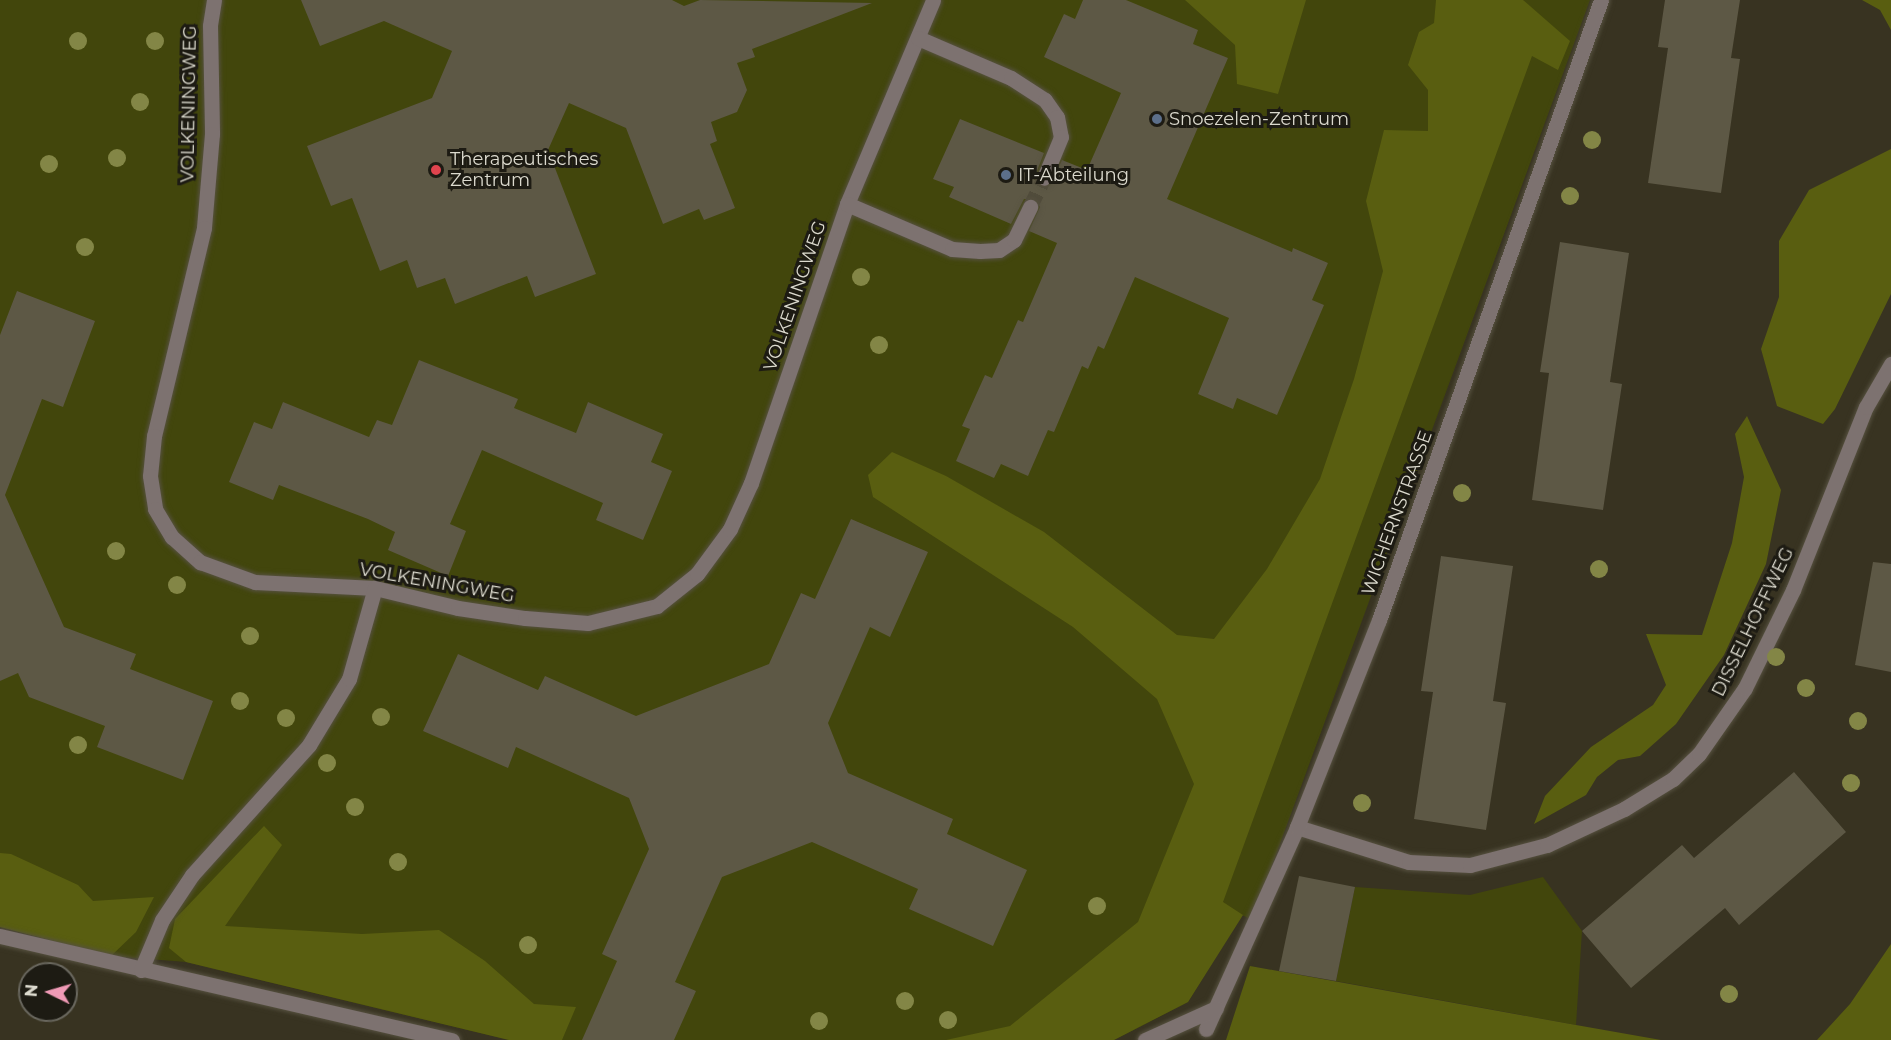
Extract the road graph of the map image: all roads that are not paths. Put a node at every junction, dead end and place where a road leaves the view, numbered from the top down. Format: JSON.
{"nodes":[{"id":1,"x":214,"y":0,"type":"edge"},
{"id":2,"x":933,"y":0,"type":"edge"},
{"id":3,"x":1601,"y":0,"type":"edge"},
{"id":4,"x":918,"y":38,"type":"junction"},
{"id":5,"x":1044,"y":178,"type":"tunnel mouth"},
{"id":6,"x":847,"y":204,"type":"junction"},
{"id":7,"x":1030,"y":207,"type":"tunnel mouth"},
{"id":8,"x":1891,"y":364,"type":"edge"},
{"id":9,"x":375,"y":588,"type":"junction"},
{"id":10,"x":1297,"y":828,"type":"junction"},
{"id":11,"x":0,"y":936,"type":"edge"},
{"id":12,"x":141,"y":970,"type":"junction"},
{"id":13,"x":1216,"y":1008,"type":"junction"},
{"id":14,"x":1206,"y":1029,"type":"dead end"},
{"id":15,"x":452,"y":1040,"type":"edge"},
{"id":16,"x":1145,"y":1040,"type":"edge"}],
"edges":[{"from":1,"to":9,"type":"street","name":"VOLKENINGWEG"},
{"from":2,"to":4,"type":"street","name":"VOLKENINGWEG"},
{"from":3,"to":10,"type":"street","name":"WICHERNSTRASSE"},
{"from":4,"to":5,"type":"street"},
{"from":4,"to":6,"type":"street","name":"VOLKENINGWEG"},
{"from":6,"to":7,"type":"street"},
{"from":6,"to":9,"type":"street","name":"VOLKENINGWEG"},
{"from":8,"to":10,"type":"street","name":"DISSELHOFFWEG"},
{"from":9,"to":12,"type":"street"},
{"from":10,"to":13,"type":"street","name":"WICHERNSTRASSE"},
{"from":11,"to":12,"type":"street"},
{"from":12,"to":15,"type":"street"},
{"from":13,"to":14,"type":"street","name":"WICHERNSTRASSE"},
{"from":13,"to":16,"type":"street"}]}
